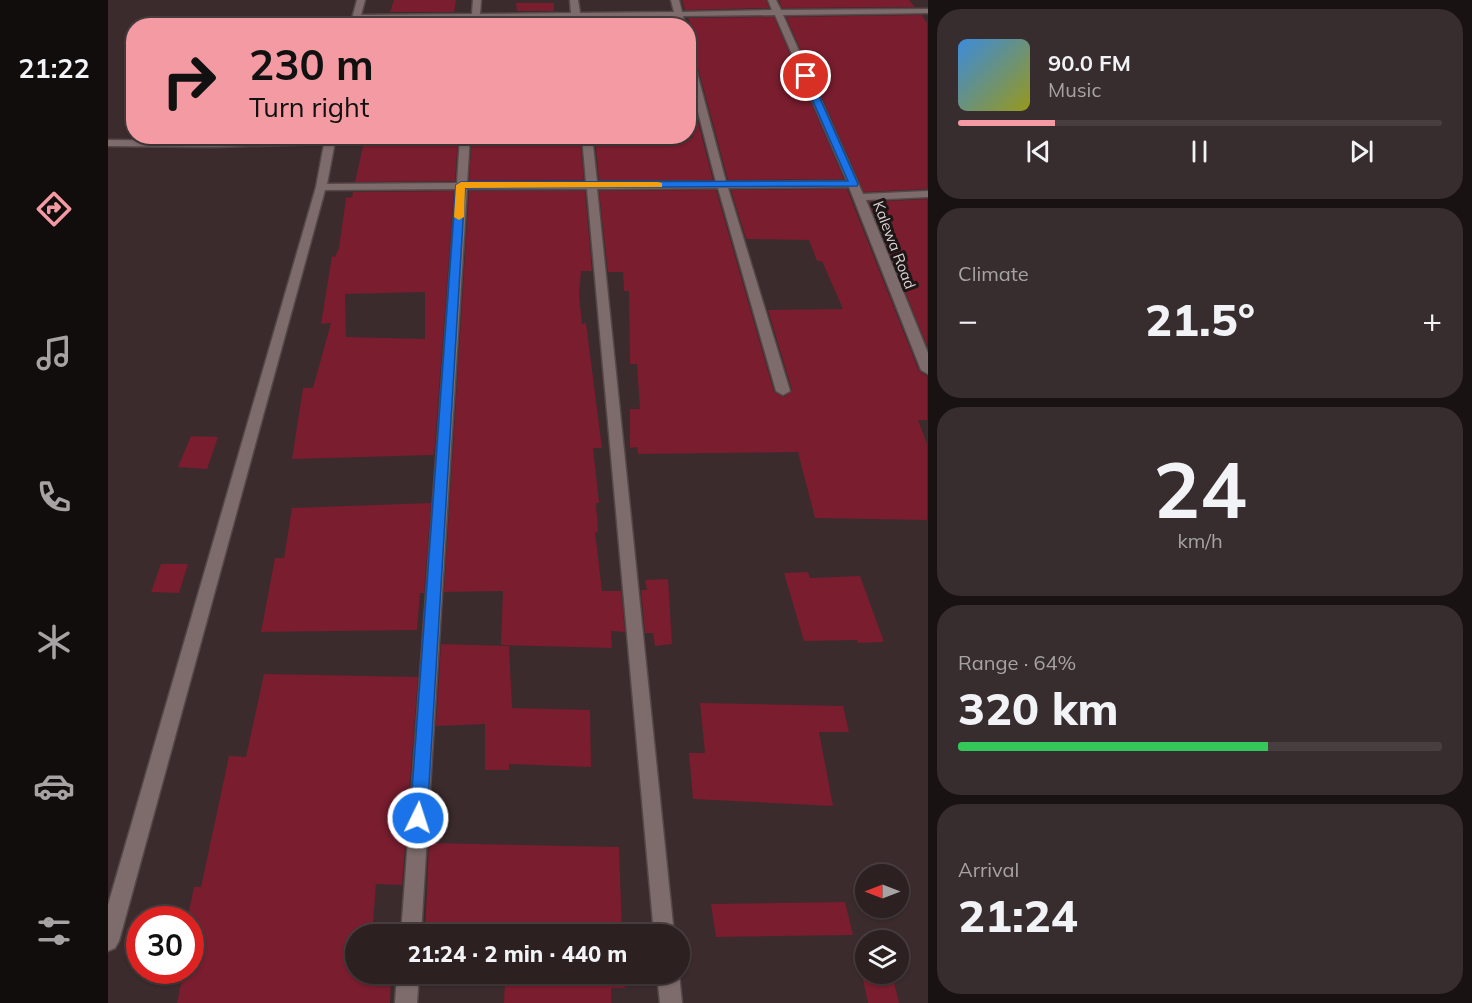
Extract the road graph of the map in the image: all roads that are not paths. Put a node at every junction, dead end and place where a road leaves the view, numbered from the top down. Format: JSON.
{"nodes":[{"id":1,"x":361,"y":0,"type":"edge"},
{"id":2,"x":477,"y":0,"type":"edge"},
{"id":3,"x":574,"y":0,"type":"edge"},
{"id":4,"x":675,"y":0,"type":"edge"},
{"id":5,"x":772,"y":0,"type":"edge"},
{"id":6,"x":927,"y":11,"type":"edge"},
{"id":7,"x":777,"y":12,"type":"junction"},
{"id":8,"x":678,"y":14,"type":"junction"},
{"id":9,"x":356,"y":18,"type":"edge"},
{"id":10,"x":475,"y":18,"type":"edge"},
{"id":11,"x":576,"y":18,"type":"edge"},
{"id":12,"x":620,"y":18,"type":"edge"},
{"id":13,"x":679,"y":18,"type":"edge"},
{"id":14,"x":696,"y":85,"type":"edge"},
{"id":15,"x":108,"y":143,"type":"edge"},
{"id":16,"x":126,"y":143,"type":"edge"},
{"id":17,"x":330,"y":144,"type":"edge"},
{"id":18,"x":464,"y":144,"type":"edge"},
{"id":19,"x":588,"y":144,"type":"edge"},
{"id":20,"x":854,"y":184,"type":"junction"},
{"id":21,"x":461,"y":185,"type":"junction"},
{"id":22,"x":722,"y":185,"type":"junction"},
{"id":23,"x":592,"y":186,"type":"junction"},
{"id":24,"x":321,"y":187,"type":"junction"},
{"id":25,"x":927,"y":194,"type":"edge"},
{"id":26,"x":859,"y":197,"type":"junction"},
{"id":27,"x":927,"y":370,"type":"edge"},
{"id":28,"x":783,"y":391,"type":"dead end"},
{"id":29,"x":412,"y":924,"type":"edge"},
{"id":30,"x":663,"y":924,"type":"edge"},
{"id":31,"x":108,"y":941,"type":"edge"},
{"id":32,"x":407,"y":984,"type":"edge"},
{"id":33,"x":669,"y":984,"type":"edge"},
{"id":34,"x":406,"y":1003,"type":"edge"},
{"id":35,"x":670,"y":1003,"type":"edge"}],
"edges":[{"from":1,"to":9,"type":"street"},
{"from":2,"to":10,"type":"street"},
{"from":3,"to":11,"type":"street"},
{"from":4,"to":8,"type":"street"},
{"from":5,"to":7,"type":"street","name":"Kalewa Road"},
{"from":6,"to":7,"type":"street"},
{"from":7,"to":8,"type":"street"},
{"from":7,"to":20,"type":"street","name":"Kalewa Road"},
{"from":8,"to":12,"type":"street"},
{"from":8,"to":13,"type":"street"},
{"from":14,"to":22,"type":"street"},
{"from":15,"to":16,"type":"street"},
{"from":17,"to":24,"type":"street"},
{"from":18,"to":21,"type":"street"},
{"from":19,"to":23,"type":"street"},
{"from":20,"to":22,"type":"street"},
{"from":20,"to":26,"type":"street","name":"Kalewa Road"},
{"from":21,"to":23,"type":"street"},
{"from":21,"to":24,"type":"street"},
{"from":21,"to":29,"type":"street"},
{"from":22,"to":23,"type":"street"},
{"from":22,"to":28,"type":"street"},
{"from":23,"to":30,"type":"street"},
{"from":24,"to":31,"type":"street"},
{"from":25,"to":26,"type":"street"},
{"from":26,"to":27,"type":"street","name":"Kalewa Road"},
{"from":32,"to":34,"type":"street"},
{"from":33,"to":35,"type":"street"}]}
